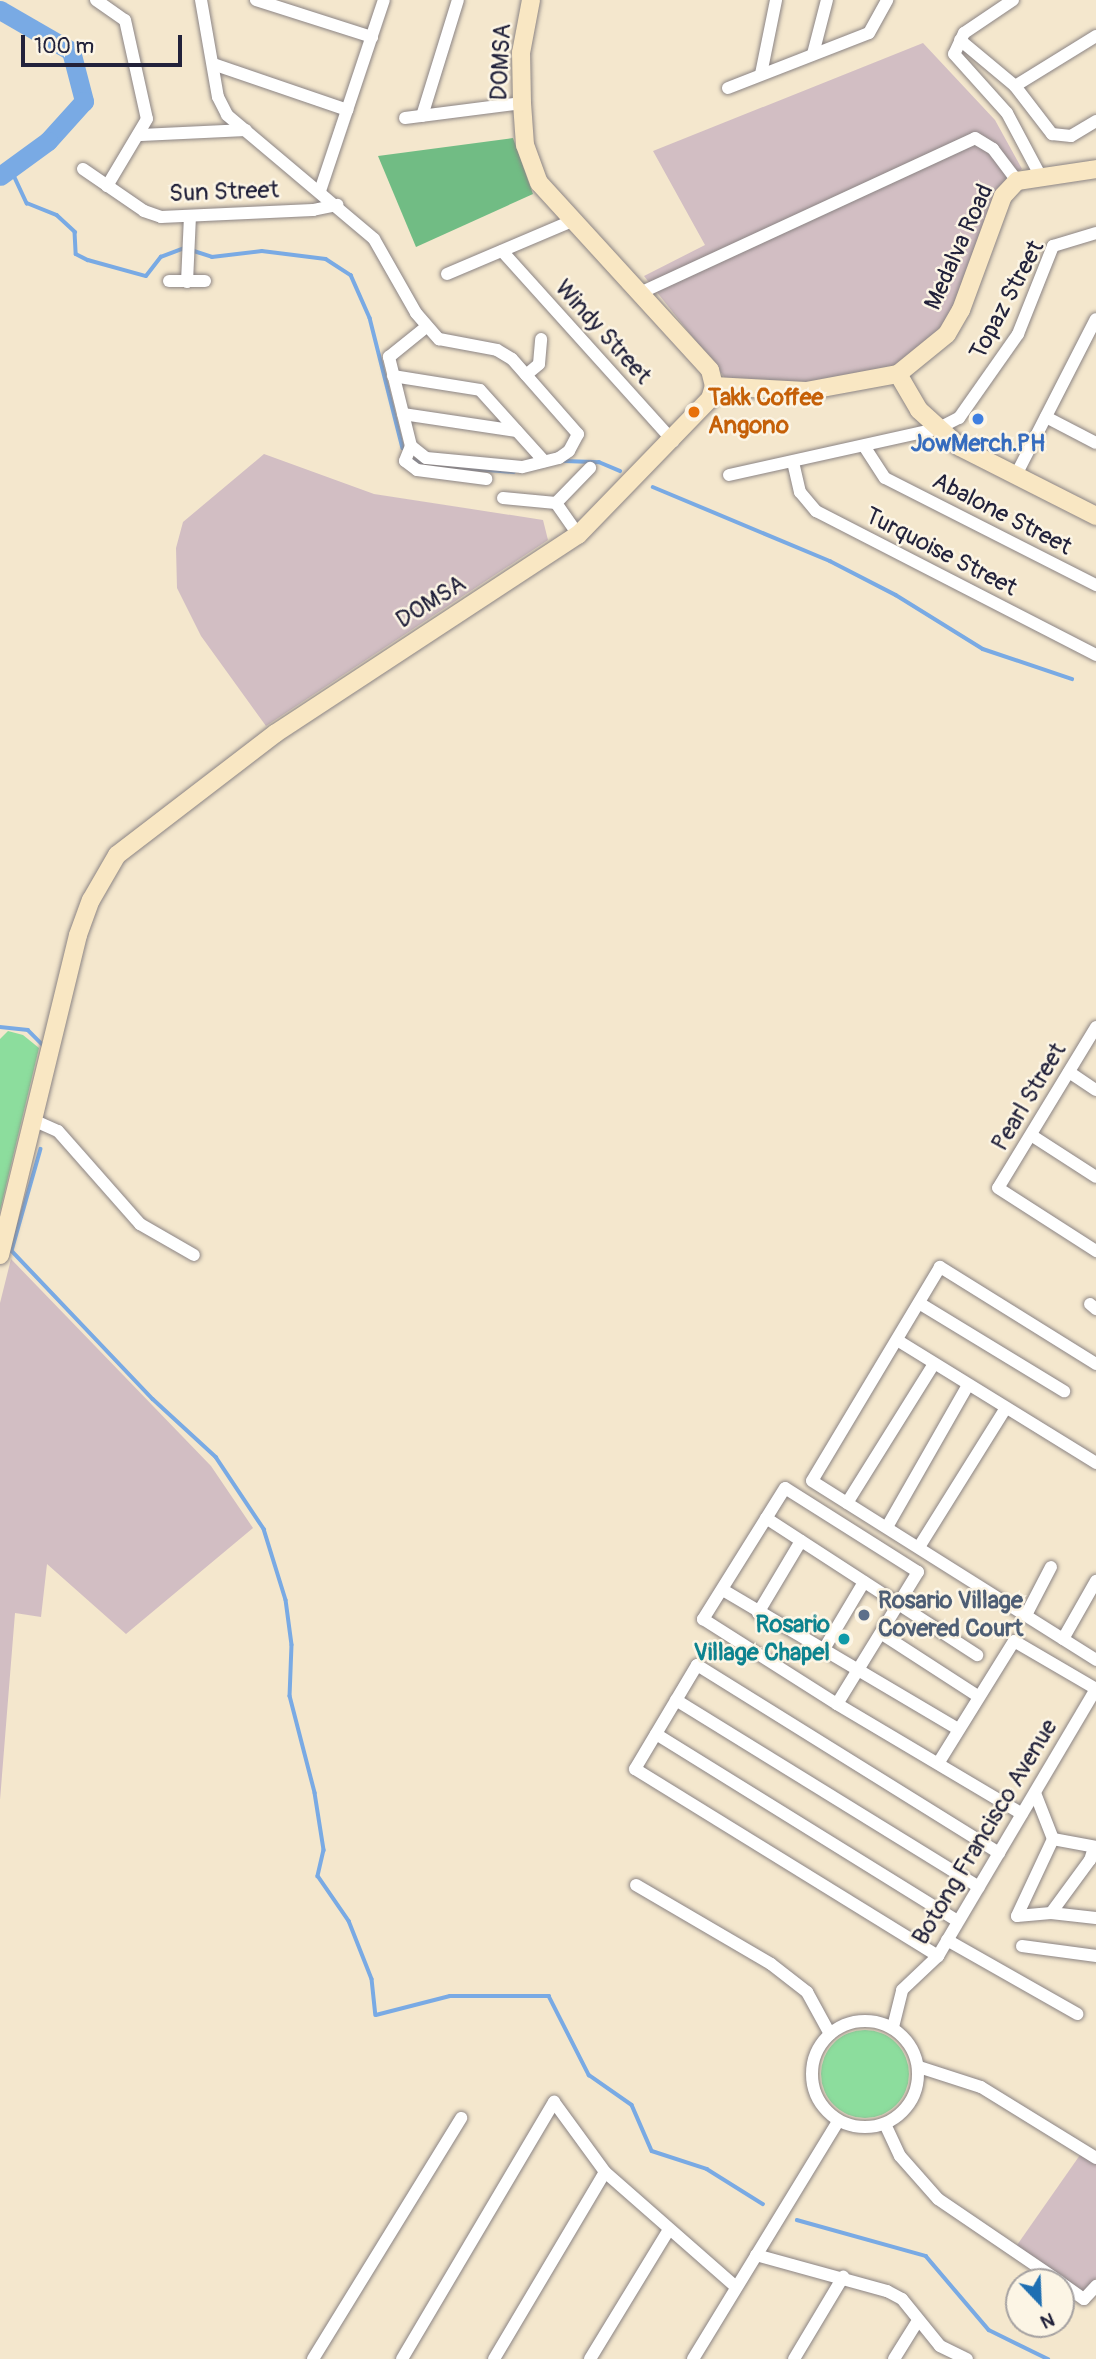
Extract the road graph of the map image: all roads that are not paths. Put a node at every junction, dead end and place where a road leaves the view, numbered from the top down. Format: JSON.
{"nodes":[{"id":1,"x":96,"y":0,"type":"edge"},
{"id":2,"x":201,"y":0,"type":"edge"},
{"id":3,"x":256,"y":0,"type":"edge"},
{"id":4,"x":384,"y":0,"type":"edge"},
{"id":5,"x":458,"y":0,"type":"edge"},
{"id":6,"x":531,"y":0,"type":"edge"},
{"id":7,"x":776,"y":0,"type":"edge"},
{"id":8,"x":827,"y":0,"type":"edge"},
{"id":9,"x":887,"y":0,"type":"edge"},
{"id":10,"x":1013,"y":0,"type":"edge"},
{"id":11,"x":1096,"y":36,"type":"edge"},
{"id":12,"x":372,"y":37,"type":"junction"},
{"id":13,"x":960,"y":40,"type":"junction"},
{"id":14,"x":813,"y":54,"type":"junction"},
{"id":15,"x":213,"y":64,"type":"junction"},
{"id":16,"x":761,"y":74,"type":"junction"},
{"id":17,"x":1015,"y":86,"type":"junction"},
{"id":18,"x":728,"y":88,"type":"dead end"},
{"id":19,"x":522,"y":103,"type":"junction"},
{"id":20,"x":348,"y":110,"type":"junction"},
{"id":21,"x":422,"y":116,"type":"junction"},
{"id":22,"x":405,"y":118,"type":"dead end"},
{"id":23,"x":1096,"y":121,"type":"edge"},
{"id":24,"x":246,"y":130,"type":"junction"},
{"id":25,"x":141,"y":135,"type":"junction"},
{"id":26,"x":83,"y":169,"type":"dead end"},
{"id":27,"x":1096,"y":169,"type":"edge"},
{"id":28,"x":1040,"y":175,"type":"junction"},
{"id":29,"x":1017,"y":181,"type":"junction"},
{"id":30,"x":107,"y":186,"type":"junction"},
{"id":31,"x":320,"y":191,"type":"junction"},
{"id":32,"x":337,"y":205,"type":"junction"},
{"id":33,"x":190,"y":216,"type":"junction"},
{"id":34,"x":572,"y":221,"type":"junction"},
{"id":35,"x":1096,"y":233,"type":"edge"},
{"id":36,"x":502,"y":251,"type":"junction"},
{"id":37,"x":447,"y":274,"type":"dead end"},
{"id":38,"x":169,"y":281,"type":"dead end"},
{"id":39,"x":205,"y":281,"type":"dead end"},
{"id":40,"x":187,"y":282,"type":"junction"},
{"id":41,"x":640,"y":293,"type":"junction"},
{"id":42,"x":1096,"y":319,"type":"edge"},
{"id":43,"x":426,"y":327,"type":"junction"},
{"id":44,"x":541,"y":339,"type":"dead end"},
{"id":45,"x":898,"y":374,"type":"junction"},
{"id":46,"x":527,"y":375,"type":"junction"},
{"id":47,"x":393,"y":376,"type":"junction"},
{"id":48,"x":715,"y":386,"type":"junction"},
{"id":49,"x":403,"y":414,"type":"junction"},
{"id":50,"x":1046,"y":417,"type":"junction"},
{"id":51,"x":937,"y":429,"type":"junction"},
{"id":52,"x":517,"y":431,"type":"junction"},
{"id":53,"x":673,"y":441,"type":"junction"},
{"id":54,"x":1096,"y":443,"type":"edge"},
{"id":55,"x":411,"y":446,"type":"junction"},
{"id":56,"x":864,"y":446,"type":"junction"},
{"id":57,"x":544,"y":461,"type":"junction"},
{"id":58,"x":793,"y":462,"type":"junction"},
{"id":59,"x":590,"y":468,"type":"dead end"},
{"id":60,"x":729,"y":475,"type":"dead end"},
{"id":61,"x":1016,"y":475,"type":"junction"},
{"id":62,"x":486,"y":479,"type":"dead end"},
{"id":63,"x":503,"y":498,"type":"dead end"},
{"id":64,"x":556,"y":503,"type":"junction"},
{"id":65,"x":1096,"y":516,"type":"edge"},
{"id":66,"x":578,"y":535,"type":"junction"},
{"id":67,"x":1096,"y":585,"type":"edge"},
{"id":68,"x":1096,"y":655,"type":"edge"},
{"id":69,"x":1096,"y":1027,"type":"edge"},
{"id":70,"x":1069,"y":1072,"type":"junction"},
{"id":71,"x":1096,"y":1090,"type":"edge"},
{"id":72,"x":33,"y":1120,"type":"junction"},
{"id":73,"x":1031,"y":1135,"type":"junction"},
{"id":74,"x":1096,"y":1177,"type":"edge"},
{"id":75,"x":1096,"y":1251,"type":"edge"},
{"id":76,"x":0,"y":1255,"type":"edge"},
{"id":77,"x":194,"y":1255,"type":"dead end"},
{"id":78,"x":919,"y":1303,"type":"junction"},
{"id":79,"x":897,"y":1340,"type":"junction"},
{"id":80,"x":934,"y":1364,"type":"junction"},
{"id":81,"x":1096,"y":1364,"type":"edge"},
{"id":82,"x":968,"y":1385,"type":"junction"},
{"id":83,"x":1064,"y":1391,"type":"dead end"},
{"id":84,"x":1006,"y":1408,"type":"junction"},
{"id":85,"x":1096,"y":1462,"type":"edge"},
{"id":86,"x":847,"y":1503,"type":"junction"},
{"id":87,"x":766,"y":1518,"type":"junction"},
{"id":88,"x":887,"y":1527,"type":"junction"},
{"id":89,"x":801,"y":1541,"type":"junction"},
{"id":90,"x":919,"y":1547,"type":"junction"},
{"id":91,"x":1051,"y":1567,"type":"dead end"},
{"id":92,"x":1096,"y":1581,"type":"edge"},
{"id":93,"x":864,"y":1582,"type":"junction"},
{"id":94,"x":723,"y":1590,"type":"junction"},
{"id":95,"x":900,"y":1605,"type":"junction"},
{"id":96,"x":758,"y":1613,"type":"junction"},
{"id":97,"x":1026,"y":1615,"type":"junction"},
{"id":98,"x":881,"y":1634,"type":"junction"},
{"id":99,"x":1063,"y":1639,"type":"junction"},
{"id":100,"x":824,"y":1649,"type":"junction"},
{"id":101,"x":977,"y":1655,"type":"dead end"},
{"id":102,"x":1096,"y":1660,"type":"edge"},
{"id":103,"x":861,"y":1669,"type":"junction"},
{"id":104,"x":1096,"y":1689,"type":"edge"},
{"id":105,"x":978,"y":1696,"type":"junction"},
{"id":106,"x":676,"y":1700,"type":"junction"},
{"id":107,"x":837,"y":1704,"type":"junction"},
{"id":108,"x":958,"y":1730,"type":"junction"},
{"id":109,"x":656,"y":1734,"type":"junction"},
{"id":110,"x":939,"y":1762,"type":"junction"},
{"id":111,"x":1035,"y":1793,"type":"junction"},
{"id":112,"x":1022,"y":1814,"type":"junction"},
{"id":113,"x":1053,"y":1839,"type":"junction"},
{"id":114,"x":1095,"y":1847,"type":"edge"},
{"id":115,"x":999,"y":1853,"type":"junction"},
{"id":116,"x":636,"y":1885,"type":"dead end"},
{"id":117,"x":979,"y":1887,"type":"junction"},
{"id":118,"x":1051,"y":1913,"type":"junction"},
{"id":119,"x":1094,"y":1915,"type":"edge"},
{"id":120,"x":958,"y":1921,"type":"junction"},
{"id":121,"x":947,"y":1940,"type":"junction"},
{"id":122,"x":1022,"y":1946,"type":"dead end"},
{"id":123,"x":938,"y":1956,"type":"junction"},
{"id":124,"x":1096,"y":1956,"type":"edge"},
{"id":125,"x":1077,"y":2014,"type":"dead end"},
{"id":126,"x":893,"y":2027,"type":"junction"},
{"id":127,"x":830,"y":2034,"type":"junction"},
{"id":128,"x":919,"y":2067,"type":"junction"},
{"id":129,"x":461,"y":2118,"type":"dead end"},
{"id":130,"x":838,"y":2121,"type":"junction"},
{"id":131,"x":885,"y":2124,"type":"junction"},
{"id":132,"x":1096,"y":2158,"type":"edge"},
{"id":133,"x":605,"y":2172,"type":"junction"},
{"id":134,"x":668,"y":2231,"type":"junction"},
{"id":135,"x":756,"y":2255,"type":"junction"},
{"id":136,"x":1039,"y":2268,"type":"edge"},
{"id":137,"x":843,"y":2277,"type":"junction"},
{"id":138,"x":736,"y":2287,"type":"junction"},
{"id":139,"x":1096,"y":2287,"type":"edge"},
{"id":140,"x":1075,"y":2293,"type":"edge"},
{"id":141,"x":917,"y":2322,"type":"junction"},
{"id":142,"x":313,"y":2359,"type":"edge"},
{"id":143,"x":402,"y":2359,"type":"edge"},
{"id":144,"x":494,"y":2359,"type":"edge"},
{"id":145,"x":590,"y":2359,"type":"edge"},
{"id":146,"x":693,"y":2359,"type":"edge"},
{"id":147,"x":793,"y":2359,"type":"edge"},
{"id":148,"x":894,"y":2359,"type":"edge"},
{"id":149,"x":967,"y":2359,"type":"edge"}],
"edges":[{"from":1,"to":25,"type":"street"},
{"from":2,"to":15,"type":"street"},
{"from":3,"to":12,"type":"street"},
{"from":4,"to":12,"type":"street"},
{"from":5,"to":21,"type":"street"},
{"from":6,"to":19,"type":"main road","name":"DOMSA"},
{"from":7,"to":16,"type":"street"},
{"from":8,"to":14,"type":"street"},
{"from":9,"to":14,"type":"street"},
{"from":10,"to":13,"type":"street"},
{"from":11,"to":17,"type":"street"},
{"from":12,"to":20,"type":"street"},
{"from":13,"to":17,"type":"street"},
{"from":13,"to":28,"type":"street"},
{"from":14,"to":16,"type":"street"},
{"from":15,"to":20,"type":"street"},
{"from":15,"to":24,"type":"street"},
{"from":16,"to":18,"type":"street"},
{"from":17,"to":23,"type":"street"},
{"from":19,"to":21,"type":"street"},
{"from":19,"to":34,"type":"main road","name":"DOMSA"},
{"from":20,"to":31,"type":"street"},
{"from":21,"to":22,"type":"street"},
{"from":24,"to":25,"type":"street"},
{"from":24,"to":31,"type":"street"},
{"from":25,"to":30,"type":"street"},
{"from":26,"to":30,"type":"street","name":"Sun Street"},
{"from":27,"to":28,"type":"main road","name":"Medalva Road"},
{"from":28,"to":29,"type":"main road","name":"Medalva Road"},
{"from":29,"to":41,"type":"street"},
{"from":29,"to":45,"type":"main road","name":"Medalva Road"},
{"from":30,"to":33,"type":"street","name":"Sun Street"},
{"from":31,"to":32,"type":"street"},
{"from":32,"to":33,"type":"street","name":"Sun Street"},
{"from":32,"to":43,"type":"street"},
{"from":33,"to":40,"type":"street"},
{"from":34,"to":36,"type":"street"},
{"from":34,"to":41,"type":"main road","name":"DOMSA"},
{"from":35,"to":51,"type":"street","name":"Topaz Street"},
{"from":36,"to":37,"type":"street"},
{"from":36,"to":53,"type":"street","name":"Windy Street"},
{"from":38,"to":40,"type":"street"},
{"from":39,"to":40,"type":"street"},
{"from":41,"to":48,"type":"main road","name":"DOMSA"},
{"from":42,"to":50,"type":"street"},
{"from":43,"to":46,"type":"street"},
{"from":43,"to":47,"type":"street"},
{"from":44,"to":46,"type":"street"},
{"from":45,"to":48,"type":"main road","name":"Medalva Road"},
{"from":45,"to":51,"type":"main road"},
{"from":46,"to":57,"type":"street"},
{"from":47,"to":49,"type":"street"},
{"from":47,"to":52,"type":"street"},
{"from":48,"to":53,"type":"main road","name":"DOMSA"},
{"from":49,"to":52,"type":"street"},
{"from":49,"to":55,"type":"street"},
{"from":50,"to":54,"type":"street"},
{"from":50,"to":61,"type":"street"},
{"from":51,"to":56,"type":"street","name":"Topaz Street"},
{"from":51,"to":61,"type":"main road"},
{"from":52,"to":57,"type":"street"},
{"from":53,"to":66,"type":"main road","name":"DOMSA"},
{"from":55,"to":57,"type":"street"},
{"from":55,"to":62,"type":"street"},
{"from":56,"to":58,"type":"street","name":"Topaz Street"},
{"from":56,"to":67,"type":"street","name":"Abalone Street"},
{"from":58,"to":60,"type":"street","name":"Topaz Street"},
{"from":58,"to":68,"type":"street","name":"Turquoise Street"},
{"from":59,"to":64,"type":"street"},
{"from":61,"to":65,"type":"main road"},
{"from":63,"to":64,"type":"street"},
{"from":64,"to":66,"type":"street"},
{"from":66,"to":72,"type":"main road","name":"DOMSA"},
{"from":69,"to":70,"type":"street","name":"Pearl Street"},
{"from":70,"to":71,"type":"street"},
{"from":70,"to":73,"type":"street","name":"Pearl Street"},
{"from":72,"to":76,"type":"main road","name":"DOMSA"},
{"from":72,"to":77,"type":"street"},
{"from":73,"to":74,"type":"street"},
{"from":73,"to":75,"type":"street","name":"Pearl Street"},
{"from":78,"to":79,"type":"street"},
{"from":78,"to":81,"type":"street"},
{"from":78,"to":83,"type":"street"},
{"from":79,"to":80,"type":"street"},
{"from":79,"to":86,"type":"street"},
{"from":80,"to":82,"type":"street"},
{"from":80,"to":86,"type":"street"},
{"from":82,"to":84,"type":"street"},
{"from":82,"to":88,"type":"street"},
{"from":84,"to":85,"type":"street"},
{"from":84,"to":90,"type":"street"},
{"from":86,"to":88,"type":"street"},
{"from":87,"to":89,"type":"street"},
{"from":87,"to":94,"type":"street"},
{"from":87,"to":95,"type":"street"},
{"from":88,"to":90,"type":"street"},
{"from":89,"to":93,"type":"street"},
{"from":89,"to":96,"type":"street"},
{"from":90,"to":97,"type":"street"},
{"from":91,"to":97,"type":"street"},
{"from":92,"to":99,"type":"street"},
{"from":93,"to":95,"type":"street"},
{"from":93,"to":100,"type":"street"},
{"from":94,"to":96,"type":"street"},
{"from":94,"to":107,"type":"street"},
{"from":95,"to":98,"type":"street"},
{"from":95,"to":101,"type":"street"},
{"from":96,"to":100,"type":"street"},
{"from":97,"to":99,"type":"street"},
{"from":98,"to":103,"type":"street"},
{"from":98,"to":105,"type":"street"},
{"from":99,"to":102,"type":"street"},
{"from":100,"to":103,"type":"street"},
{"from":103,"to":107,"type":"street"},
{"from":103,"to":108,"type":"street"},
{"from":104,"to":105,"type":"street"},
{"from":104,"to":111,"type":"street","name":"Botong Francisco Avenue"},
{"from":105,"to":108,"type":"street"},
{"from":106,"to":109,"type":"street"},
{"from":106,"to":115,"type":"street"},
{"from":106,"to":117,"type":"street"},
{"from":107,"to":110,"type":"street"},
{"from":108,"to":110,"type":"street"},
{"from":109,"to":120,"type":"street"},
{"from":109,"to":123,"type":"street"},
{"from":110,"to":112,"type":"street"},
{"from":111,"to":112,"type":"street","name":"Botong Francisco Avenue"},
{"from":111,"to":113,"type":"street"},
{"from":112,"to":115,"type":"street","name":"Botong Francisco Avenue"},
{"from":113,"to":114,"type":"street"},
{"from":113,"to":118,"type":"street"},
{"from":114,"to":118,"type":"street"},
{"from":115,"to":117,"type":"street","name":"Botong Francisco Avenue"},
{"from":116,"to":127,"type":"street"},
{"from":117,"to":120,"type":"street","name":"Botong Francisco Avenue"},
{"from":118,"to":119,"type":"street"},
{"from":120,"to":121,"type":"street","name":"Botong Francisco Avenue"},
{"from":121,"to":123,"type":"street","name":"Botong Francisco Avenue"},
{"from":121,"to":125,"type":"street"},
{"from":122,"to":124,"type":"street"},
{"from":123,"to":126,"type":"street","name":"Botong Francisco Avenue"},
{"from":126,"to":127,"type":"street"},
{"from":126,"to":128,"type":"street"},
{"from":127,"to":130,"type":"street"},
{"from":128,"to":131,"type":"street"},
{"from":128,"to":132,"type":"street"},
{"from":129,"to":142,"type":"street"},
{"from":130,"to":131,"type":"street"},
{"from":130,"to":135,"type":"street"},
{"from":131,"to":136,"type":"street"},
{"from":133,"to":134,"type":"street"},
{"from":133,"to":143,"type":"street"},
{"from":133,"to":144,"type":"street"},
{"from":134,"to":138,"type":"street"},
{"from":134,"to":145,"type":"street"},
{"from":135,"to":137,"type":"street"},
{"from":135,"to":138,"type":"street"},
{"from":137,"to":141,"type":"street"},
{"from":137,"to":147,"type":"street"},
{"from":138,"to":146,"type":"street"},
{"from":139,"to":140,"type":"street"},
{"from":141,"to":148,"type":"street"},
{"from":141,"to":149,"type":"street"}]}
